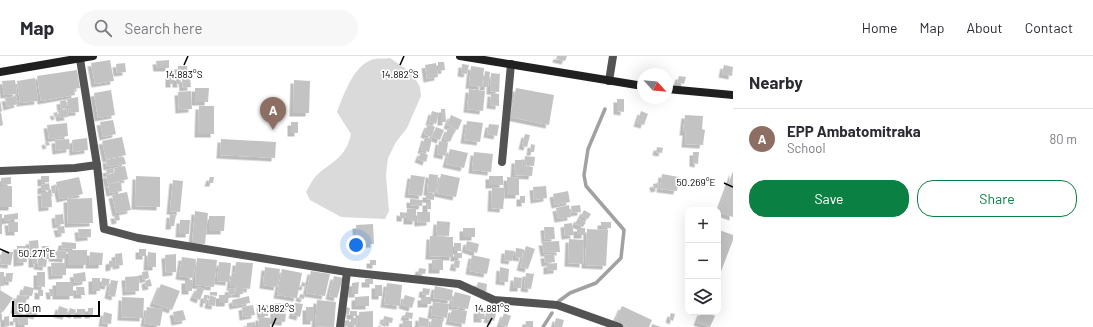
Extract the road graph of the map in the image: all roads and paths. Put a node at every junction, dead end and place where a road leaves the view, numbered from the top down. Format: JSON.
{"nodes":[{"id":1,"x":93,"y":56,"type":"edge"},
{"id":2,"x":460,"y":56,"type":"edge"},
{"id":3,"x":613,"y":56,"type":"edge"},
{"id":4,"x":80,"y":59,"type":"junction"},
{"id":5,"x":512,"y":64,"type":"junction"},
{"id":6,"x":0,"y":72,"type":"edge"},
{"id":7,"x":609,"y":81,"type":"junction"},
{"id":8,"x":637,"y":85,"type":"edge"},
{"id":9,"x":673,"y":89,"type":"edge"},
{"id":10,"x":733,"y":94,"type":"edge"},
{"id":11,"x":502,"y":162,"type":"dead end"},
{"id":12,"x":97,"y":165,"type":"junction"},
{"id":13,"x":0,"y":171,"type":"edge"},
{"id":14,"x":347,"y":272,"type":"junction"},
{"id":15,"x":340,"y":327,"type":"edge"},
{"id":16,"x":619,"y":327,"type":"edge"}],
"edges":[{"from":1,"to":4,"type":"main road"},
{"from":2,"to":5,"type":"main road"},
{"from":3,"to":7,"type":"street"},
{"from":4,"to":6,"type":"main road"},
{"from":4,"to":12,"type":"street"},
{"from":5,"to":7,"type":"main road"},
{"from":5,"to":11,"type":"street"},
{"from":7,"to":8,"type":"main road"},
{"from":9,"to":10,"type":"main road"},
{"from":12,"to":13,"type":"street"},
{"from":12,"to":14,"type":"street"},
{"from":14,"to":15,"type":"street"},
{"from":14,"to":16,"type":"street"}]}
